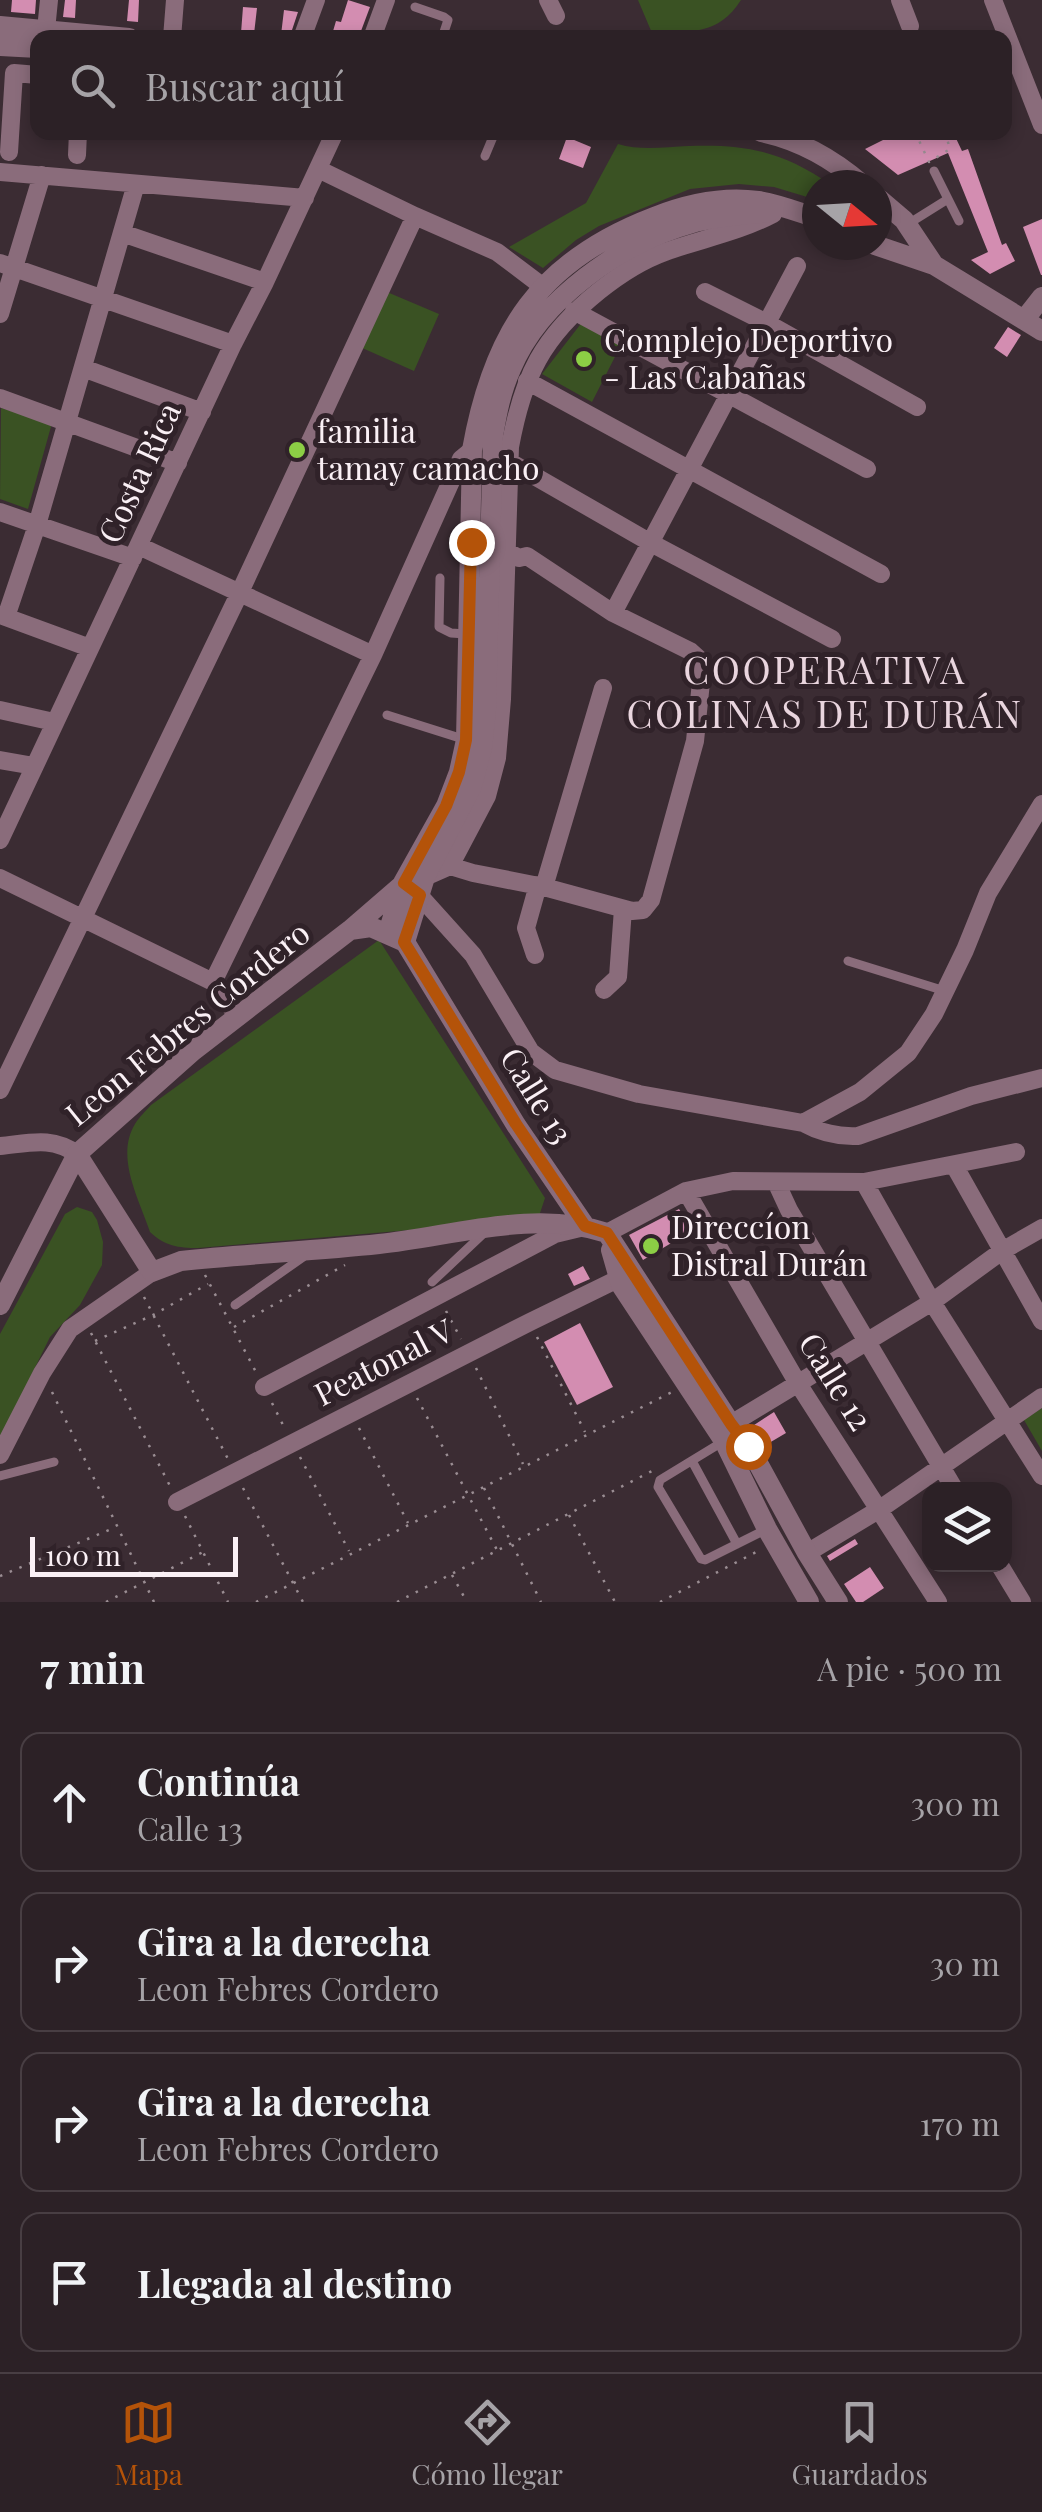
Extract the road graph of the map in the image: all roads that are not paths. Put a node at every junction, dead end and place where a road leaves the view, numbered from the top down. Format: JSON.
{"nodes":[{"id":1,"x":48,"y":0,"type":"edge"},
{"id":2,"x":175,"y":0,"type":"edge"},
{"id":3,"x":316,"y":0,"type":"edge"},
{"id":4,"x":386,"y":0,"type":"edge"},
{"id":5,"x":900,"y":0,"type":"edge"},
{"id":6,"x":993,"y":0,"type":"edge"},
{"id":7,"x":415,"y":7,"type":"dead end"},
{"id":8,"x":0,"y":26,"type":"edge"},
{"id":9,"x":910,"y":26,"type":"dead end"},
{"id":10,"x":43,"y":30,"type":"edge"},
{"id":11,"x":173,"y":30,"type":"edge"},
{"id":12,"x":305,"y":30,"type":"edge"},
{"id":13,"x":375,"y":30,"type":"edge"},
{"id":14,"x":445,"y":30,"type":"edge"},
{"id":15,"x":1005,"y":30,"type":"edge"},
{"id":16,"x":30,"y":35,"type":"edge"},
{"id":17,"x":30,"y":41,"type":"edge"},
{"id":18,"x":0,"y":46,"type":"edge"},
{"id":19,"x":1012,"y":49,"type":"edge"},
{"id":20,"x":30,"y":74,"type":"edge"},
{"id":21,"x":1042,"y":126,"type":"edge"},
{"id":22,"x":78,"y":140,"type":"edge"},
{"id":23,"x":331,"y":140,"type":"edge"},
{"id":24,"x":492,"y":140,"type":"edge"},
{"id":25,"x":796,"y":140,"type":"edge"},
{"id":26,"x":9,"y":152,"type":"dead end"},
{"id":27,"x":77,"y":155,"type":"dead end"},
{"id":28,"x":485,"y":156,"type":"dead end"},
{"id":29,"x":318,"y":169,"type":"junction"},
{"id":30,"x":846,"y":170,"type":"edge"},
{"id":31,"x":934,"y":170,"type":"dead end"},
{"id":32,"x":0,"y":172,"type":"edge"},
{"id":33,"x":42,"y":175,"type":"junction"},
{"id":34,"x":136,"y":184,"type":"junction"},
{"id":35,"x":305,"y":198,"type":"junction"},
{"id":36,"x":948,"y":199,"type":"junction"},
{"id":37,"x":718,"y":210,"type":"junction"},
{"id":38,"x":785,"y":211,"type":"junction"},
{"id":39,"x":892,"y":211,"type":"edge"},
{"id":40,"x":802,"y":215,"type":"edge"},
{"id":41,"x":414,"y":216,"type":"junction"},
{"id":42,"x":959,"y":221,"type":"dead end"},
{"id":43,"x":907,"y":225,"type":"junction"},
{"id":44,"x":122,"y":233,"type":"junction"},
{"id":45,"x":892,"y":251,"type":"edge"},
{"id":46,"x":7,"y":265,"type":"edge"},
{"id":47,"x":934,"y":265,"type":"junction"},
{"id":48,"x":797,"y":266,"type":"dead end"},
{"id":49,"x":265,"y":282,"type":"junction"},
{"id":50,"x":542,"y":286,"type":"junction"},
{"id":51,"x":706,"y":292,"type":"dead end"},
{"id":52,"x":1042,"y":297,"type":"edge"},
{"id":53,"x":104,"y":298,"type":"junction"},
{"id":54,"x":574,"y":310,"type":"junction"},
{"id":55,"x":0,"y":314,"type":"edge"},
{"id":56,"x":768,"y":322,"type":"junction"},
{"id":57,"x":1033,"y":326,"type":"edge"},
{"id":58,"x":233,"y":344,"type":"junction"},
{"id":59,"x":83,"y":368,"type":"junction"},
{"id":60,"x":526,"y":381,"type":"junction"},
{"id":61,"x":731,"y":394,"type":"junction"},
{"id":62,"x":0,"y":398,"type":"edge"},
{"id":63,"x":918,"y":407,"type":"dead end"},
{"id":64,"x":202,"y":412,"type":"junction"},
{"id":65,"x":67,"y":423,"type":"junction"},
{"id":66,"x":472,"y":450,"type":"junction"},
{"id":67,"x":510,"y":462,"type":"junction"},
{"id":68,"x":178,"y":463,"type":"junction"},
{"id":69,"x":690,"y":468,"type":"junction"},
{"id":70,"x":867,"y":469,"type":"dead end"},
{"id":71,"x":0,"y":512,"type":"edge"},
{"id":72,"x":38,"y":524,"type":"junction"},
{"id":73,"x":651,"y":543,"type":"junction"},
{"id":74,"x":497,"y":548,"type":"junction"},
{"id":75,"x":136,"y":552,"type":"junction"},
{"id":76,"x":881,"y":574,"type":"dead end"},
{"id":77,"x":440,"y":578,"type":"dead end"},
{"id":78,"x":240,"y":592,"type":"junction"},
{"id":79,"x":613,"y":613,"type":"junction"},
{"id":80,"x":3,"y":616,"type":"edge"},
{"id":81,"x":469,"y":634,"type":"junction"},
{"id":82,"x":832,"y":639,"type":"dead end"},
{"id":83,"x":90,"y":648,"type":"junction"},
{"id":84,"x":373,"y":654,"type":"junction"},
{"id":85,"x":603,"y":688,"type":"dead end"},
{"id":86,"x":0,"y":710,"type":"edge"},
{"id":87,"x":387,"y":715,"type":"dead end"},
{"id":88,"x":54,"y":722,"type":"junction"},
{"id":89,"x":466,"y":740,"type":"junction"},
{"id":90,"x":0,"y":760,"type":"edge"},
{"id":91,"x":34,"y":766,"type":"junction"},
{"id":92,"x":1042,"y":804,"type":"edge"},
{"id":93,"x":0,"y":840,"type":"edge"},
{"id":94,"x":450,"y":866,"type":"junction"},
{"id":95,"x":0,"y":878,"type":"edge"},
{"id":96,"x":416,"y":885,"type":"junction"},
{"id":97,"x":541,"y":886,"type":"junction"},
{"id":98,"x":623,"y":908,"type":"junction"},
{"id":99,"x":84,"y":918,"type":"junction"},
{"id":100,"x":350,"y":930,"type":"junction"},
{"id":101,"x":396,"y":937,"type":"junction"},
{"id":102,"x":535,"y":954,"type":"dead end"},
{"id":103,"x":848,"y":961,"type":"dead end"},
{"id":104,"x":213,"y":982,"type":"junction"},
{"id":105,"x":604,"y":990,"type":"dead end"},
{"id":106,"x":945,"y":991,"type":"junction"},
{"id":107,"x":238,"y":1017,"type":"junction"},
{"id":108,"x":1042,"y":1078,"type":"edge"},
{"id":109,"x":0,"y":1090,"type":"edge"},
{"id":110,"x":803,"y":1122,"type":"junction"},
{"id":111,"x":0,"y":1146,"type":"edge"},
{"id":112,"x":1016,"y":1152,"type":"dead end"},
{"id":113,"x":78,"y":1154,"type":"junction"},
{"id":114,"x":954,"y":1165,"type":"junction"},
{"id":115,"x":776,"y":1182,"type":"junction"},
{"id":116,"x":864,"y":1182,"type":"junction"},
{"id":117,"x":686,"y":1191,"type":"junction"},
{"id":118,"x":585,"y":1226,"type":"junction"},
{"id":119,"x":489,"y":1228,"type":"junction"},
{"id":120,"x":1042,"y":1228,"type":"edge"},
{"id":121,"x":607,"y":1233,"type":"junction"},
{"id":122,"x":314,"y":1249,"type":"junction"},
{"id":123,"x":1002,"y":1251,"type":"junction"},
{"id":124,"x":144,"y":1278,"type":"junction"},
{"id":125,"x":618,"y":1279,"type":"junction"},
{"id":126,"x":434,"y":1288,"type":"junction"},
{"id":127,"x":932,"y":1302,"type":"junction"},
{"id":128,"x":235,"y":1304,"type":"dead end"},
{"id":129,"x":0,"y":1305,"type":"edge"},
{"id":130,"x":1042,"y":1321,"type":"edge"},
{"id":131,"x":867,"y":1341,"type":"junction"},
{"id":132,"x":674,"y":1351,"type":"junction"},
{"id":133,"x":797,"y":1382,"type":"junction"},
{"id":134,"x":264,"y":1387,"type":"road end"},
{"id":135,"x":1042,"y":1397,"type":"edge"},
{"id":136,"x":1008,"y":1420,"type":"junction"},
{"id":137,"x":727,"y":1433,"type":"junction"},
{"id":138,"x":0,"y":1455,"type":"edge"},
{"id":139,"x":692,"y":1461,"type":"junction"},
{"id":140,"x":54,"y":1462,"type":"dead end"},
{"id":141,"x":940,"y":1466,"type":"junction"},
{"id":142,"x":0,"y":1476,"type":"edge"},
{"id":143,"x":1042,"y":1476,"type":"edge"},
{"id":144,"x":950,"y":1482,"type":"edge"},
{"id":145,"x":178,"y":1502,"type":"road end"},
{"id":146,"x":880,"y":1508,"type":"junction"},
{"id":147,"x":771,"y":1536,"type":"junction"},
{"id":148,"x":737,"y":1544,"type":"junction"},
{"id":149,"x":807,"y":1554,"type":"junction"},
{"id":150,"x":1004,"y":1572,"type":"edge"},
{"id":151,"x":809,"y":1602,"type":"edge"},
{"id":152,"x":838,"y":1602,"type":"edge"},
{"id":153,"x":938,"y":1602,"type":"edge"},
{"id":154,"x":1022,"y":1602,"type":"edge"}],
"edges":[{"from":1,"to":10,"type":"street"},
{"from":2,"to":11,"type":"street"},
{"from":3,"to":12,"type":"street"},
{"from":4,"to":13,"type":"street"},
{"from":5,"to":9,"type":"street"},
{"from":6,"to":15,"type":"street"},
{"from":7,"to":14,"type":"lane"},
{"from":8,"to":16,"type":"street"},
{"from":17,"to":18,"type":"street"},
{"from":19,"to":21,"type":"street"},
{"from":20,"to":26,"type":"street"},
{"from":22,"to":27,"type":"street"},
{"from":23,"to":29,"type":"street","name":"Costa Rica"},
{"from":24,"to":28,"type":"lane"},
{"from":25,"to":30,"type":"street"},
{"from":29,"to":35,"type":"street","name":"Costa Rica"},
{"from":29,"to":41,"type":"street"},
{"from":31,"to":36,"type":"lane"},
{"from":32,"to":33,"type":"street"},
{"from":33,"to":34,"type":"street"},
{"from":33,"to":46,"type":"street"},
{"from":34,"to":35,"type":"street"},
{"from":34,"to":44,"type":"street"},
{"from":35,"to":49,"type":"street","name":"Costa Rica"},
{"from":36,"to":42,"type":"lane"},
{"from":36,"to":43,"type":"lane"},
{"from":37,"to":38,"type":"street"},
{"from":37,"to":50,"type":"street"},
{"from":37,"to":74,"type":"street"},
{"from":38,"to":40,"type":"street"},
{"from":38,"to":54,"type":"street"},
{"from":39,"to":43,"type":"street"},
{"from":41,"to":50,"type":"street"},
{"from":41,"to":78,"type":"street"},
{"from":43,"to":47,"type":"street"},
{"from":44,"to":49,"type":"street"},
{"from":44,"to":53,"type":"street"},
{"from":45,"to":47,"type":"street"},
{"from":46,"to":53,"type":"street"},
{"from":46,"to":55,"type":"street"},
{"from":47,"to":57,"type":"street"},
{"from":48,"to":56,"type":"street"},
{"from":49,"to":58,"type":"street","name":"Costa Rica"},
{"from":50,"to":66,"type":"street"},
{"from":51,"to":56,"type":"street"},
{"from":52,"to":57,"type":"street"},
{"from":53,"to":58,"type":"street"},
{"from":53,"to":59,"type":"street"},
{"from":54,"to":60,"type":"street"},
{"from":54,"to":61,"type":"street"},
{"from":56,"to":61,"type":"street"},
{"from":56,"to":63,"type":"street"},
{"from":58,"to":64,"type":"street","name":"Costa Rica"},
{"from":59,"to":64,"type":"street"},
{"from":59,"to":65,"type":"street"},
{"from":60,"to":67,"type":"street"},
{"from":60,"to":69,"type":"street"},
{"from":61,"to":69,"type":"street"},
{"from":61,"to":70,"type":"street"},
{"from":62,"to":65,"type":"street"},
{"from":64,"to":68,"type":"street","name":"Costa Rica"},
{"from":65,"to":68,"type":"street"},
{"from":65,"to":72,"type":"street"},
{"from":66,"to":74,"type":"street"},
{"from":66,"to":84,"type":"street"},
{"from":67,"to":73,"type":"street"},
{"from":67,"to":74,"type":"street"},
{"from":68,"to":75,"type":"street","name":"Costa Rica"},
{"from":69,"to":73,"type":"street"},
{"from":69,"to":76,"type":"street"},
{"from":71,"to":72,"type":"street"},
{"from":72,"to":75,"type":"street"},
{"from":72,"to":80,"type":"street"},
{"from":73,"to":79,"type":"street"},
{"from":73,"to":82,"type":"street"},
{"from":74,"to":79,"type":"street"},
{"from":74,"to":81,"type":"street"},
{"from":74,"to":94,"type":"street"},
{"from":74,"to":96,"type":"street"},
{"from":75,"to":78,"type":"street"},
{"from":75,"to":83,"type":"street","name":"Costa Rica"},
{"from":77,"to":81,"type":"lane"},
{"from":78,"to":84,"type":"street"},
{"from":78,"to":99,"type":"street"},
{"from":79,"to":98,"type":"street"},
{"from":80,"to":83,"type":"street"},
{"from":81,"to":89,"type":"street"},
{"from":83,"to":88,"type":"street","name":"Costa Rica"},
{"from":84,"to":104,"type":"street"},
{"from":85,"to":97,"type":"street"},
{"from":86,"to":88,"type":"street"},
{"from":87,"to":89,"type":"lane"},
{"from":88,"to":91,"type":"street","name":"Costa Rica"},
{"from":89,"to":96,"type":"street"},
{"from":90,"to":91,"type":"street"},
{"from":91,"to":93,"type":"street","name":"Costa Rica"},
{"from":92,"to":106,"type":"street"},
{"from":94,"to":96,"type":"street"},
{"from":94,"to":97,"type":"street"},
{"from":95,"to":99,"type":"street"},
{"from":96,"to":100,"type":"street"},
{"from":96,"to":101,"type":"street"},
{"from":96,"to":110,"type":"street"},
{"from":97,"to":98,"type":"street"},
{"from":97,"to":102,"type":"street"},
{"from":98,"to":105,"type":"street"},
{"from":99,"to":104,"type":"street"},
{"from":99,"to":109,"type":"street"},
{"from":100,"to":101,"type":"street","name":"Leon Febres Cordero"},
{"from":100,"to":107,"type":"street","name":"Leon Febres Cordero"},
{"from":101,"to":118,"type":"street","name":"Calle 13"},
{"from":103,"to":106,"type":"lane"},
{"from":104,"to":107,"type":"street"},
{"from":106,"to":110,"type":"street"},
{"from":107,"to":113,"type":"street","name":"Leon Febres Cordero"},
{"from":108,"to":110,"type":"street"},
{"from":111,"to":113,"type":"street"},
{"from":112,"to":114,"type":"street"},
{"from":113,"to":124,"type":"street"},
{"from":113,"to":129,"type":"street","name":"Leon Febres Cordero"},
{"from":114,"to":116,"type":"street"},
{"from":114,"to":123,"type":"street"},
{"from":115,"to":116,"type":"street"},
{"from":115,"to":117,"type":"street"},
{"from":115,"to":131,"type":"street"},
{"from":116,"to":127,"type":"street"},
{"from":117,"to":121,"type":"street"},
{"from":117,"to":133,"type":"street","name":"Calle 12"},
{"from":118,"to":119,"type":"street"},
{"from":118,"to":121,"type":"street"},
{"from":118,"to":126,"type":"street"},
{"from":119,"to":122,"type":"street"},
{"from":119,"to":126,"type":"lane"},
{"from":120,"to":123,"type":"street"},
{"from":121,"to":125,"type":"street"},
{"from":121,"to":132,"type":"street"},
{"from":122,"to":124,"type":"street"},
{"from":122,"to":128,"type":"lane"},
{"from":123,"to":127,"type":"street"},
{"from":123,"to":130,"type":"street"},
{"from":124,"to":138,"type":"street"},
{"from":125,"to":132,"type":"street"},
{"from":125,"to":145,"type":"street","name":"Peatonal V"},
{"from":126,"to":134,"type":"street"},
{"from":127,"to":131,"type":"street"},
{"from":127,"to":136,"type":"street"},
{"from":131,"to":133,"type":"street"},
{"from":131,"to":141,"type":"street"},
{"from":132,"to":137,"type":"street"},
{"from":132,"to":137,"type":"street"},
{"from":133,"to":137,"type":"street"},
{"from":133,"to":146,"type":"street","name":"Calle 12"},
{"from":135,"to":136,"type":"street"},
{"from":136,"to":141,"type":"street"},
{"from":136,"to":143,"type":"street"},
{"from":137,"to":139,"type":"lane"},
{"from":137,"to":147,"type":"street"},
{"from":137,"to":149,"type":"street"},
{"from":139,"to":148,"type":"lane"},
{"from":139,"to":148,"type":"lane"},
{"from":140,"to":142,"type":"lane"},
{"from":141,"to":144,"type":"street"},
{"from":141,"to":146,"type":"street"},
{"from":146,"to":149,"type":"street"},
{"from":146,"to":153,"type":"street","name":"Calle 12"},
{"from":147,"to":148,"type":"lane"},
{"from":147,"to":151,"type":"street"},
{"from":149,"to":152,"type":"street"},
{"from":150,"to":154,"type":"street"}]}
